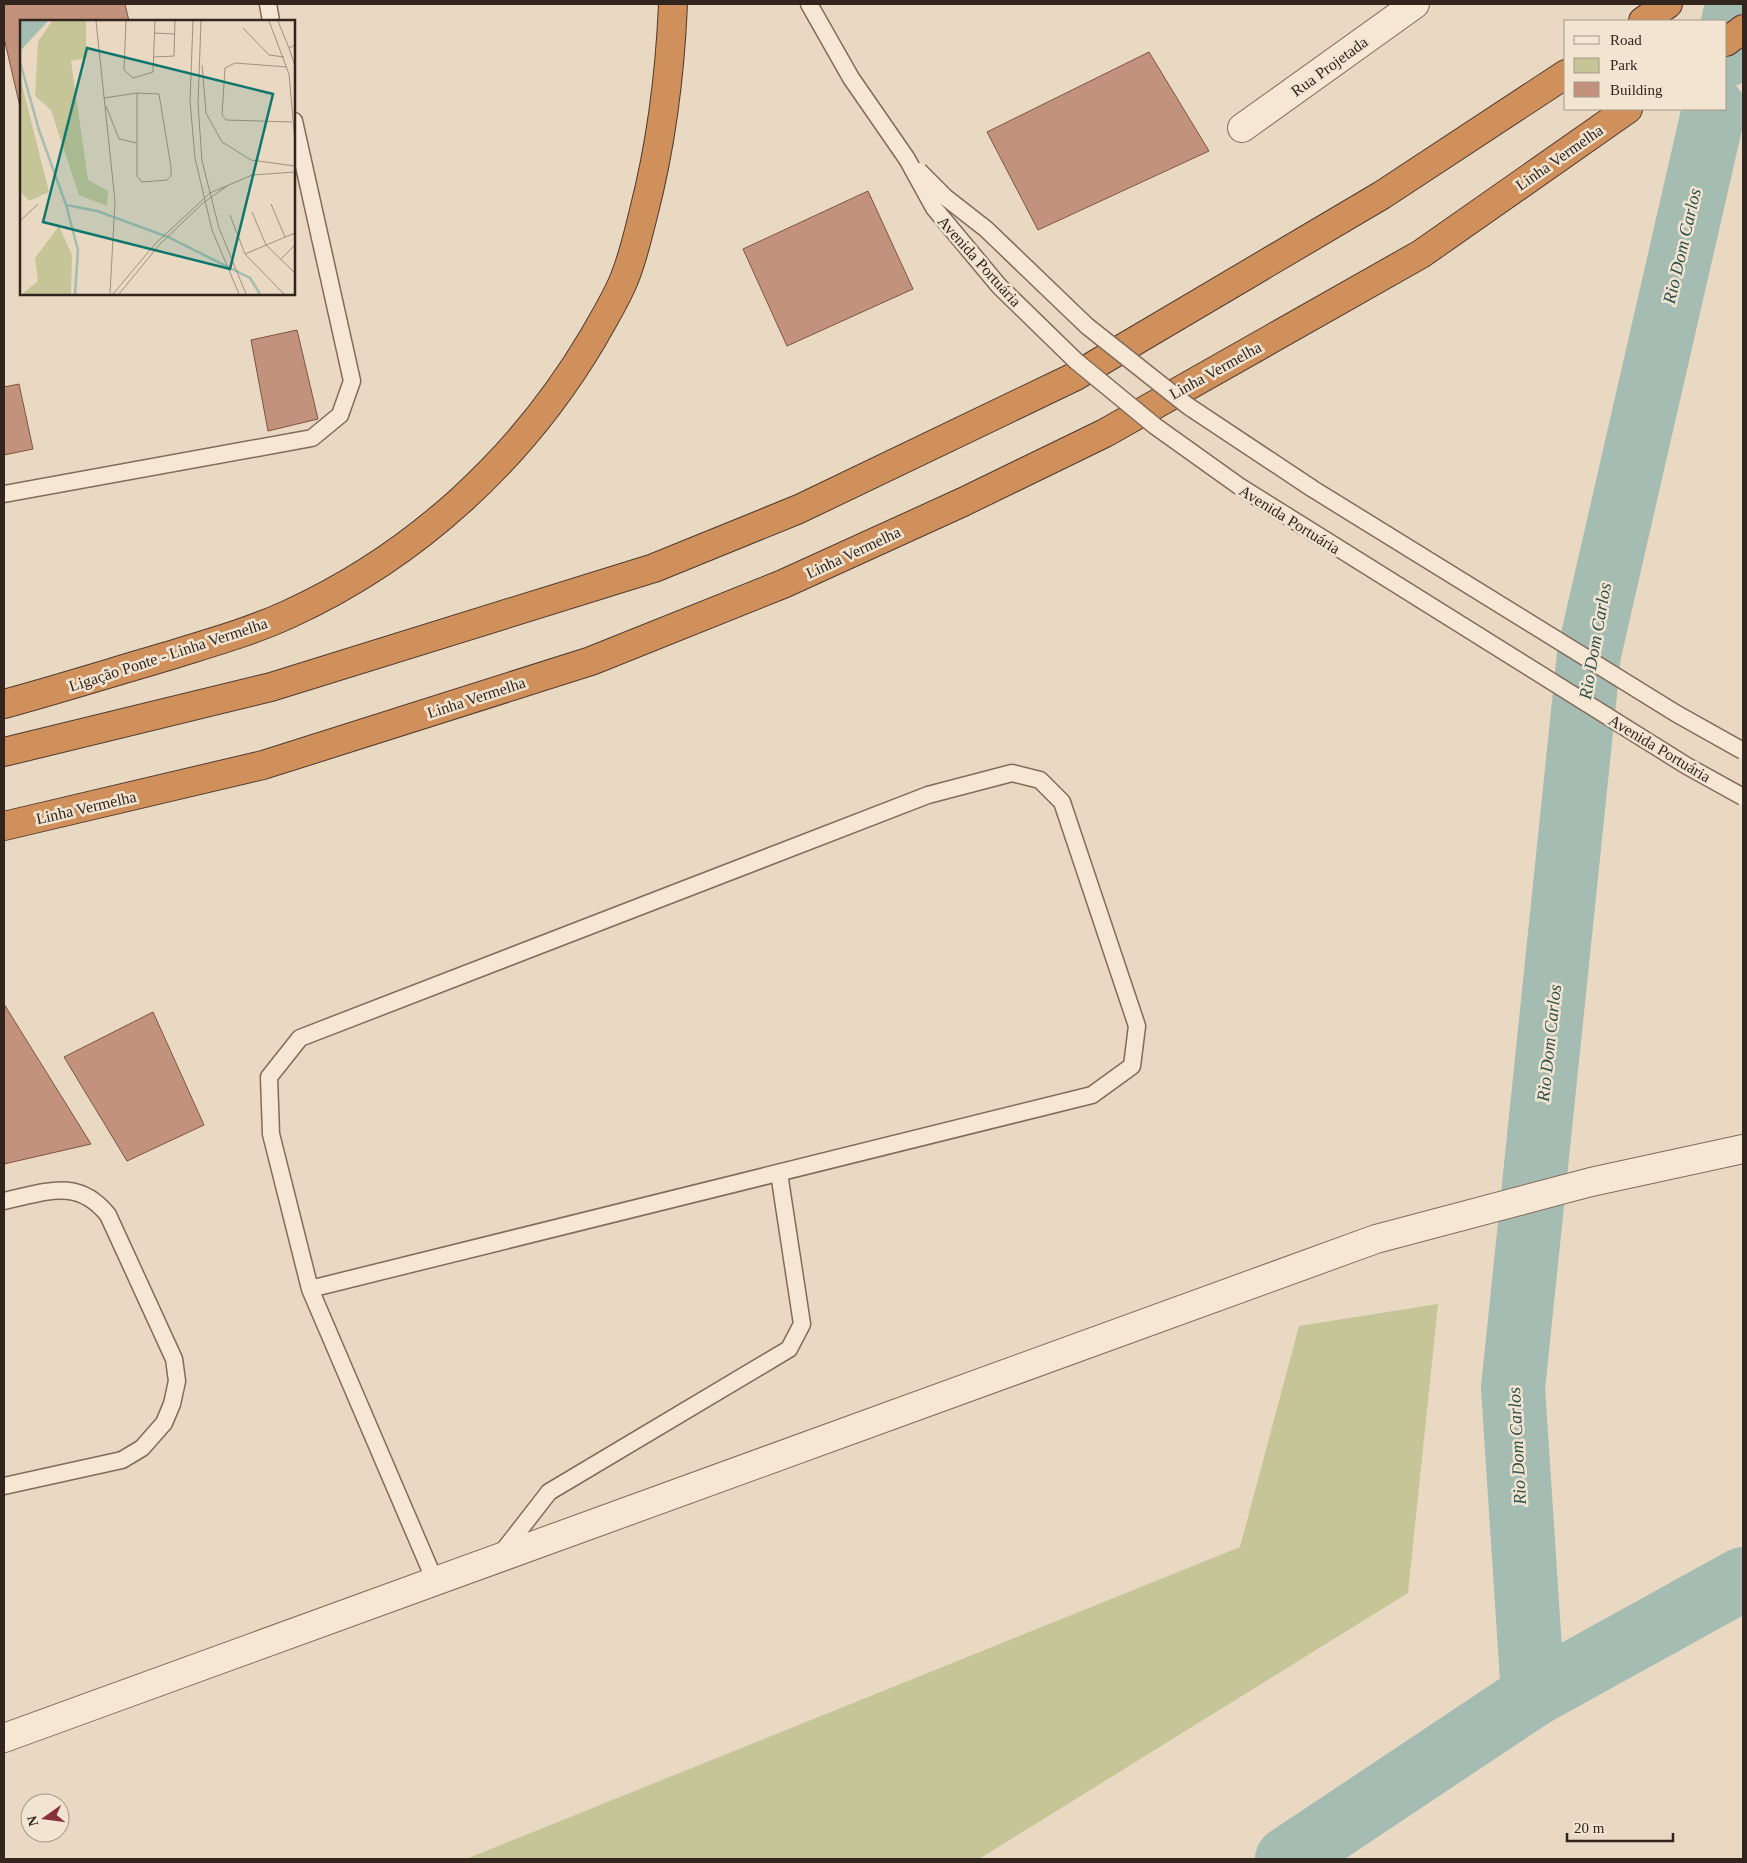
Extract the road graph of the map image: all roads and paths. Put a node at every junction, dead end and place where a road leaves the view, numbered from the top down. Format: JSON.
{"nodes":[{"id":1,"x":268,"y":4,"type":"edge"},
{"id":2,"x":673,"y":4,"type":"edge"},
{"id":3,"x":809,"y":4,"type":"edge"},
{"id":4,"x":1415,"y":4,"type":"edge"},
{"id":5,"x":1668,"y":4,"type":"edge"},
{"id":6,"x":271,"y":20,"type":"edge"},
{"id":7,"x":1644,"y":20,"type":"edge"},
{"id":8,"x":1743,"y":29,"type":"edge"},
{"id":9,"x":1727,"y":41,"type":"edge"},
{"id":10,"x":1564,"y":75,"type":"edge"},
{"id":11,"x":1627,"y":110,"type":"edge"},
{"id":12,"x":295,"y":125,"type":"edge"},
{"id":13,"x":1242,"y":128,"type":"dead end"},
{"id":14,"x":907,"y":158,"type":"junction"},
{"id":15,"x":4,"y":494,"type":"edge"},
{"id":16,"x":4,"y":704,"type":"edge"},
{"id":17,"x":1743,"y":751,"type":"edge"},
{"id":18,"x":4,"y":752,"type":"edge"},
{"id":19,"x":1743,"y":796,"type":"edge"},
{"id":20,"x":4,"y":826,"type":"edge"},
{"id":21,"x":1743,"y":1149,"type":"edge"},
{"id":22,"x":779,"y":1172,"type":"junction"},
{"id":23,"x":4,"y":1201,"type":"edge"},
{"id":24,"x":310,"y":1289,"type":"junction"},
{"id":25,"x":4,"y":1486,"type":"edge"},
{"id":26,"x":497,"y":1558,"type":"junction"},
{"id":27,"x":435,"y":1581,"type":"junction"},
{"id":28,"x":4,"y":1738,"type":"edge"}],
"edges":[{"from":1,"to":6,"type":"lane"},
{"from":2,"to":16,"type":"highway","name":"Ligação Ponte - Linha Vermelha"},
{"from":3,"to":14,"type":"lane","name":"Avenida Portuária"},
{"from":4,"to":13,"type":"street","name":"Rua Projetada"},
{"from":5,"to":7,"type":"highway"},
{"from":8,"to":9,"type":"highway"},
{"from":10,"to":18,"type":"highway"},
{"from":11,"to":20,"type":"highway","name":"Linha Vermelha"},
{"from":12,"to":15,"type":"lane"},
{"from":14,"to":17,"type":"lane","name":"Avenida Portuária","bridge":true},
{"from":14,"to":19,"type":"lane","name":"Avenida Portuária","bridge":true},
{"from":21,"to":26,"type":"street"},
{"from":22,"to":24,"type":"lane"},
{"from":22,"to":24,"type":"lane"},
{"from":22,"to":26,"type":"lane"},
{"from":23,"to":25,"type":"lane"},
{"from":24,"to":27,"type":"lane"},
{"from":26,"to":27,"type":"street"},
{"from":27,"to":28,"type":"street"}]}
